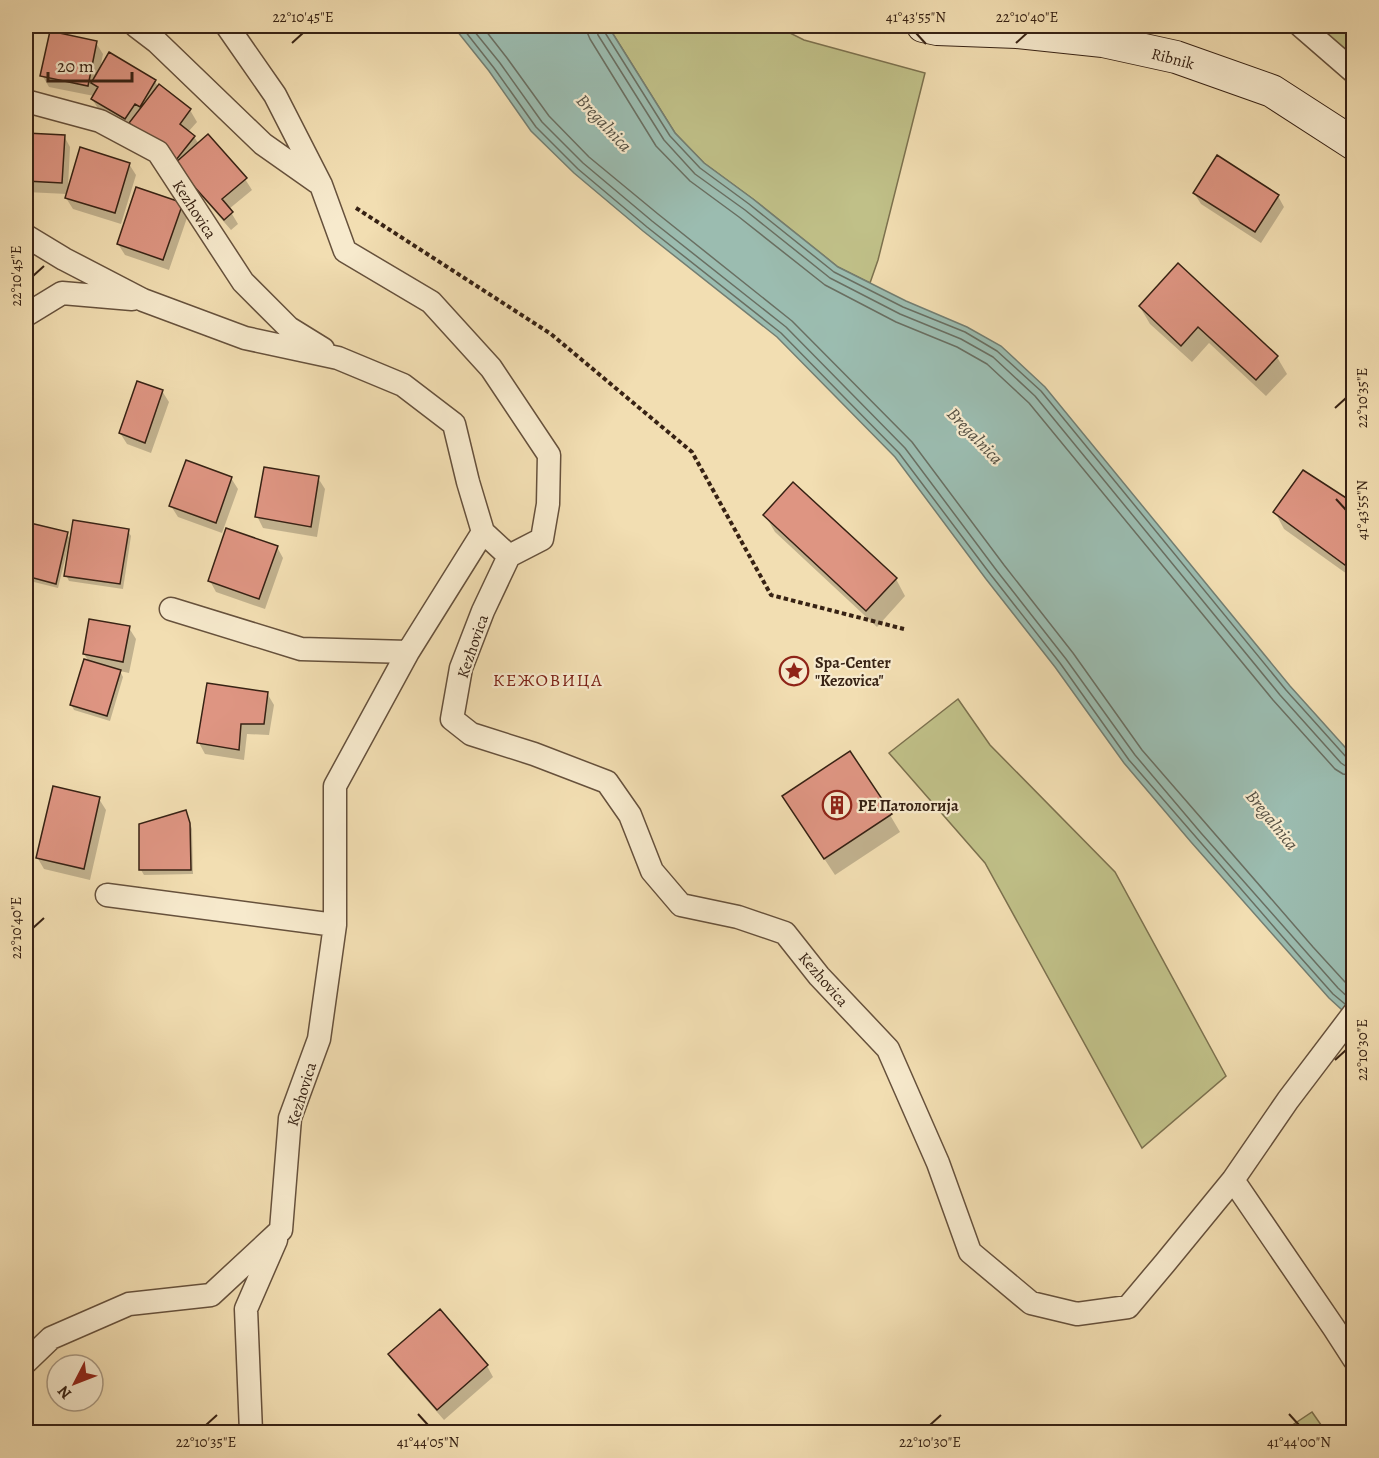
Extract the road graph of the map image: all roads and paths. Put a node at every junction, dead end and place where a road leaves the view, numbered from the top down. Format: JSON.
{"nodes":[{"id":1,"x":136,"y":26,"type":"edge"},
{"id":2,"x":227,"y":26,"type":"edge"},
{"id":3,"x":1301,"y":26,"type":"edge"},
{"id":4,"x":930,"y":27,"type":"edge"},
{"id":5,"x":1353,"y":72,"type":"edge"},
{"id":6,"x":26,"y":101,"type":"edge"},
{"id":7,"x":1353,"y":144,"type":"edge"},
{"id":8,"x":321,"y":185,"type":"junction"},
{"id":9,"x":26,"y":236,"type":"edge"},
{"id":10,"x":143,"y":300,"type":"junction"},
{"id":11,"x":26,"y":315,"type":"edge"},
{"id":12,"x":338,"y":358,"type":"junction"},
{"id":13,"x":483,"y":532,"type":"junction"},
{"id":14,"x":509,"y":556,"type":"junction"},
{"id":15,"x":171,"y":609,"type":"dead end"},
{"id":16,"x":904,"y":629,"type":"dead end"},
{"id":17,"x":408,"y":652,"type":"junction"},
{"id":18,"x":107,"y":895,"type":"dead end"},
{"id":19,"x":335,"y":925,"type":"junction"},
{"id":20,"x":1353,"y":1013,"type":"edge"},
{"id":21,"x":1233,"y":1180,"type":"junction"},
{"id":22,"x":281,"y":1230,"type":"junction"},
{"id":23,"x":1353,"y":1359,"type":"edge"},
{"id":24,"x":26,"y":1362,"type":"edge"},
{"id":25,"x":251,"y":1432,"type":"edge"}],
"edges":[{"from":1,"to":8,"type":"street"},
{"from":2,"to":8,"type":"street"},
{"from":3,"to":5,"type":"street"},
{"from":4,"to":7,"type":"main road","name":"Ribnik"},
{"from":6,"to":12,"type":"street","name":"Kezhovica"},
{"from":8,"to":14,"type":"street"},
{"from":8,"to":16,"type":"path"},
{"from":9,"to":10,"type":"street","name":"Kezhovica"},
{"from":10,"to":11,"type":"street","name":"Kezhovica"},
{"from":10,"to":12,"type":"street","name":"Kezhovica"},
{"from":12,"to":13,"type":"street","name":"Kezhovica"},
{"from":13,"to":14,"type":"street"},
{"from":13,"to":17,"type":"street","name":"Kezhovica"},
{"from":14,"to":21,"type":"street","name":"Kezhovica"},
{"from":15,"to":17,"type":"street"},
{"from":17,"to":19,"type":"street","name":"Kezhovica"},
{"from":18,"to":19,"type":"street"},
{"from":19,"to":22,"type":"street","name":"Kezhovica"},
{"from":20,"to":21,"type":"street"},
{"from":21,"to":23,"type":"street"},
{"from":22,"to":24,"type":"street"},
{"from":22,"to":25,"type":"street","name":"Kezhovica"}]}
